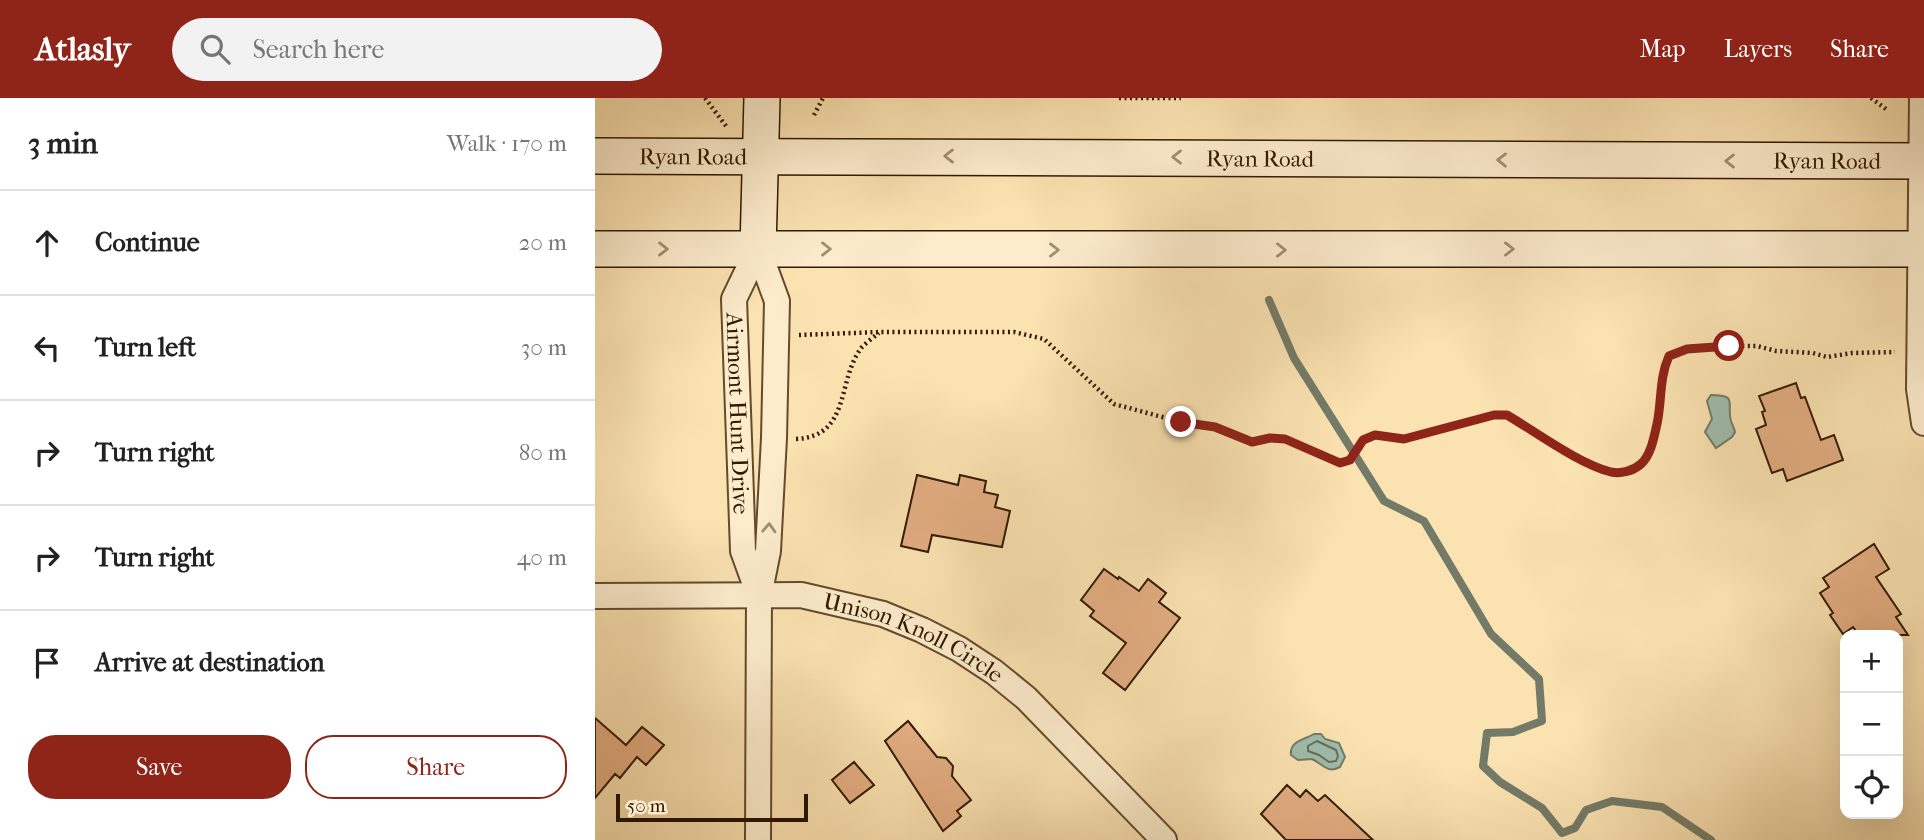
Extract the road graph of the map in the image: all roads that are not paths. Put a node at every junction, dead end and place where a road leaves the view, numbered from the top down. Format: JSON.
{"nodes":[{"id":1,"x":762,"y":98,"type":"edge"},
{"id":2,"x":1922,"y":98,"type":"edge"},
{"id":3,"x":595,"y":156,"type":"edge"},
{"id":4,"x":761,"y":156,"type":"junction"},
{"id":5,"x":1922,"y":161,"type":"edge"},
{"id":6,"x":595,"y":249,"type":"edge"},
{"id":7,"x":758,"y":249,"type":"junction"},
{"id":8,"x":1922,"y":249,"type":"edge"},
{"id":9,"x":1924,"y":423,"type":"edge"},
{"id":10,"x":595,"y":596,"type":"edge"},
{"id":11,"x":759,"y":596,"type":"junction"},
{"id":12,"x":758,"y":840,"type":"edge"},
{"id":13,"x":1164,"y":840,"type":"edge"}],
"edges":[{"from":1,"to":4,"type":"main road"},
{"from":2,"to":5,"type":"street"},
{"from":3,"to":4,"type":"main road","name":"Ryan Road"},
{"from":5,"to":4,"type":"main road","name":"Ryan Road","one_way":true},
{"from":4,"to":7,"type":"main road"},
{"from":5,"to":8,"type":"street"},
{"from":6,"to":7,"type":"main road","one_way":true},
{"from":7,"to":8,"type":"main road","one_way":true},
{"from":11,"to":7,"type":"street","name":"Airmont Hunt Drive","one_way":true},
{"from":7,"to":11,"type":"street","name":"Airmont Hunt Drive"},
{"from":8,"to":9,"type":"street"},
{"from":10,"to":11,"type":"street","name":"Unison Knoll Circle"},
{"from":11,"to":12,"type":"street","name":"Airmont Hunt Drive"},
{"from":11,"to":13,"type":"street","name":"Unison Knoll Circle"}]}
